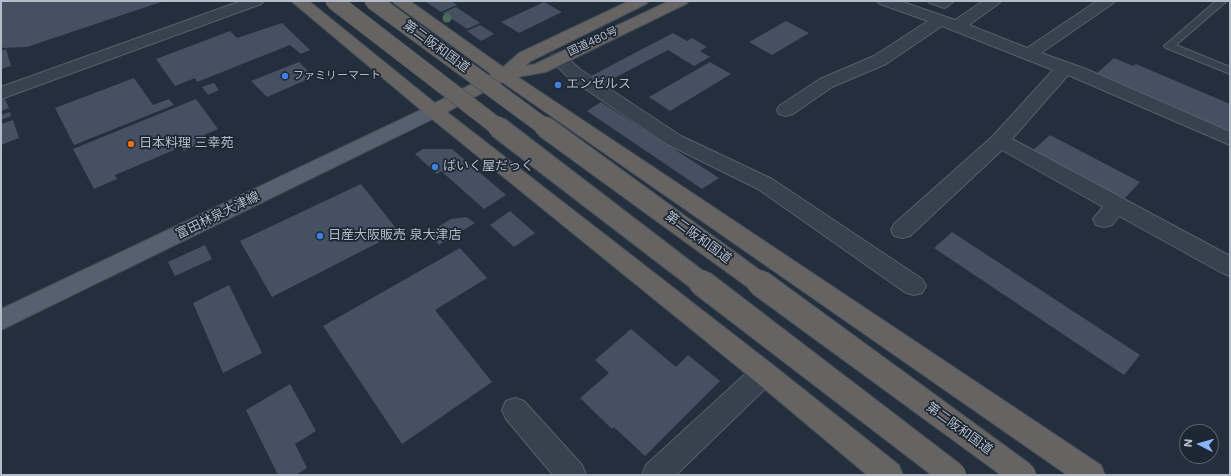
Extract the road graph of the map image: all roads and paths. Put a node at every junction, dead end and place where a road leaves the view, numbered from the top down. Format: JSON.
{"nodes":[{"id":1,"x":256,"y":1,"type":"edge"},
{"id":2,"x":299,"y":1,"type":"edge"},
{"id":3,"x":334,"y":1,"type":"edge"},
{"id":4,"x":373,"y":1,"type":"edge"},
{"id":5,"x":400,"y":1,"type":"edge"},
{"id":6,"x":641,"y":1,"type":"edge"},
{"id":7,"x":681,"y":1,"type":"edge"},
{"id":8,"x":885,"y":1,"type":"edge"},
{"id":9,"x":933,"y":1,"type":"edge"},
{"id":10,"x":949,"y":1,"type":"edge"},
{"id":11,"x":992,"y":1,"type":"edge"},
{"id":12,"x":1222,"y":1,"type":"edge"},
{"id":13,"x":1101,"y":2,"type":"edge"},
{"id":14,"x":939,"y":21,"type":"junction"},
{"id":15,"x":957,"y":26,"type":"junction"},
{"id":16,"x":1029,"y":54,"type":"junction"},
{"id":17,"x":558,"y":59,"type":"junction"},
{"id":18,"x":1064,"y":68,"type":"junction"},
{"id":19,"x":1230,"y":71,"type":"edge"},
{"id":20,"x":503,"y":75,"type":"junction"},
{"id":21,"x":1,"y":93,"type":"edge"},
{"id":22,"x":786,"y":110,"type":"dead end"},
{"id":23,"x":434,"y":111,"type":"junction"},
{"id":24,"x":1230,"y":139,"type":"edge"},
{"id":25,"x":1000,"y":140,"type":"junction"},
{"id":26,"x":902,"y":230,"type":"dead end"},
{"id":27,"x":1230,"y":267,"type":"edge"},
{"id":28,"x":914,"y":286,"type":"dead end"},
{"id":29,"x":1,"y":320,"type":"edge"},
{"id":30,"x":764,"y":373,"type":"junction"},
{"id":31,"x":516,"y":410,"type":"dead end"},
{"id":32,"x":572,"y":475,"type":"edge"},
{"id":33,"x":656,"y":475,"type":"edge"},
{"id":34,"x":889,"y":475,"type":"edge"},
{"id":35,"x":952,"y":475,"type":"edge"},
{"id":36,"x":1022,"y":475,"type":"edge"},
{"id":37,"x":1091,"y":475,"type":"edge"}],
"edges":[{"from":1,"to":21,"type":"street"},
{"from":2,"to":23,"type":"highway"},
{"from":3,"to":35,"type":"highway","name":"第二阪和国道","bridge":true},
{"from":4,"to":36,"type":"highway","name":"第二阪和国道","bridge":true},
{"from":5,"to":20,"type":"highway"},
{"from":6,"to":20,"type":"highway","name":"国道480号"},
{"from":7,"to":17,"type":"highway","name":"国道480号"},
{"from":8,"to":14,"type":"street"},
{"from":9,"to":10,"type":"lane"},
{"from":11,"to":15,"type":"street"},
{"from":12,"to":19,"type":"lane"},
{"from":13,"to":16,"type":"street"},
{"from":14,"to":15,"type":"street"},
{"from":14,"to":22,"type":"street"},
{"from":15,"to":16,"type":"street"},
{"from":16,"to":18,"type":"street"},
{"from":17,"to":20,"type":"highway","name":"国道480号"},
{"from":17,"to":28,"type":"street"},
{"from":18,"to":24,"type":"street"},
{"from":18,"to":25,"type":"street"},
{"from":20,"to":23,"type":"highway","name":"国道480号"},
{"from":20,"to":37,"type":"highway"},
{"from":23,"to":29,"type":"main road","name":"富田林泉大津線"},
{"from":23,"to":30,"type":"highway"},
{"from":25,"to":26,"type":"street"},
{"from":25,"to":27,"type":"street"},
{"from":30,"to":33,"type":"street"},
{"from":30,"to":34,"type":"highway"},
{"from":31,"to":32,"type":"street"}]}
